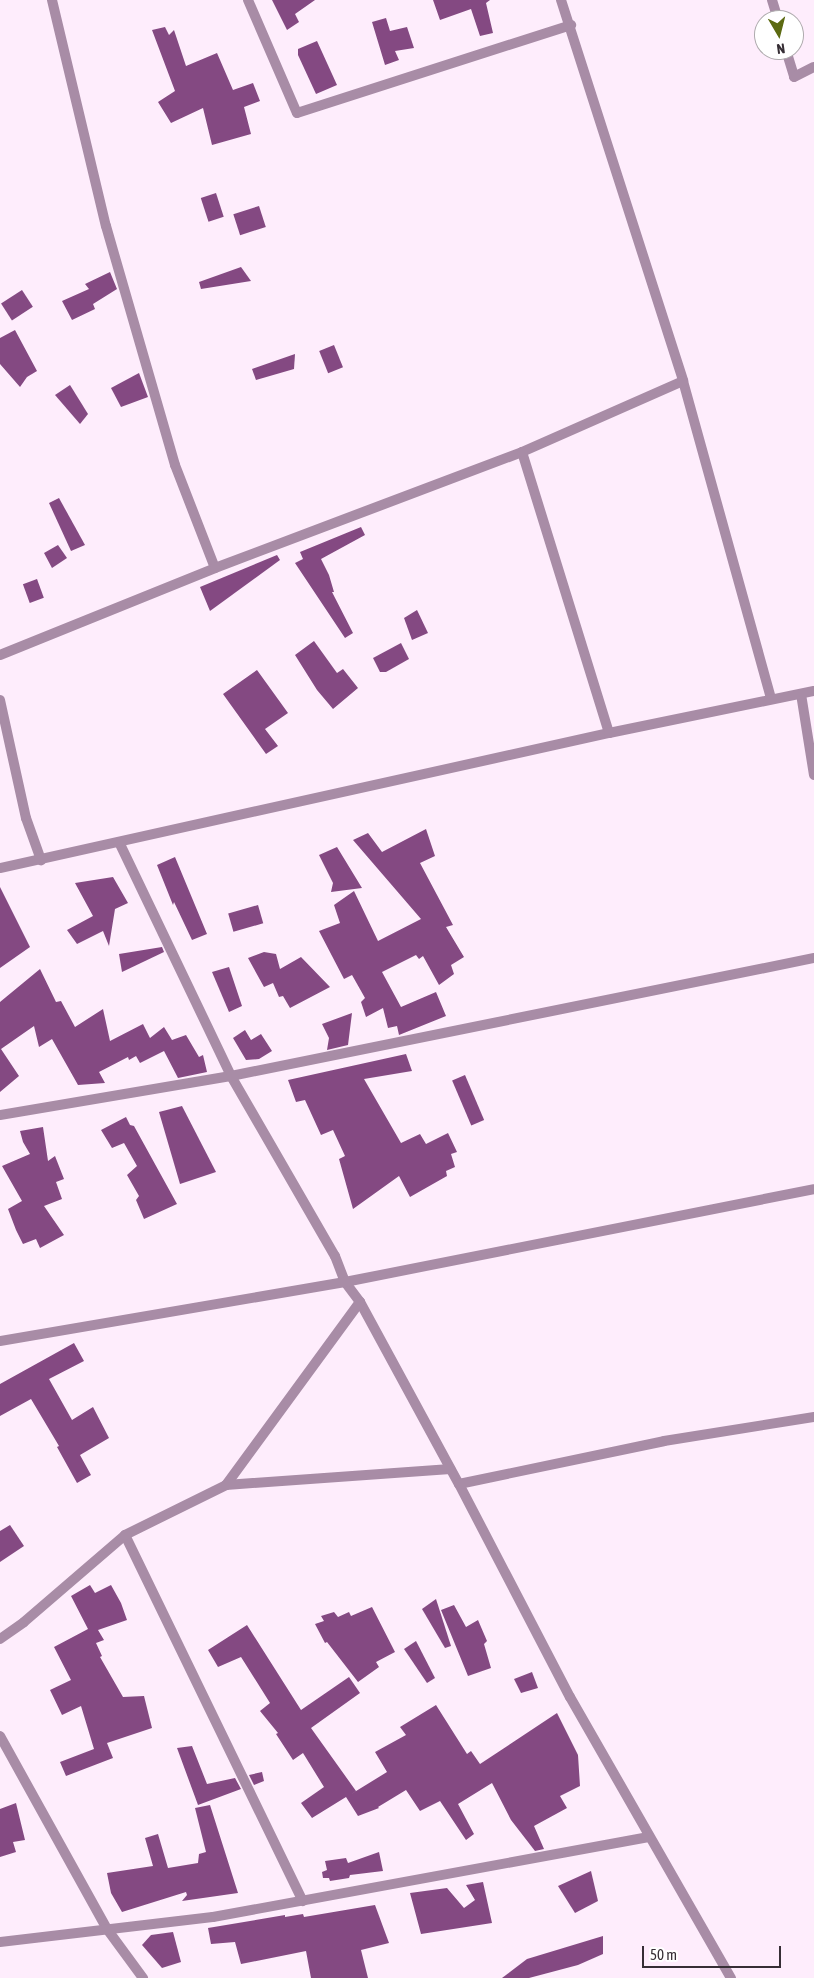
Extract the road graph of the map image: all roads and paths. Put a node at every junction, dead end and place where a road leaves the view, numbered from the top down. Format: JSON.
{"nodes":[{"id":1,"x":52,"y":0,"type":"edge"},
{"id":2,"x":248,"y":0,"type":"edge"},
{"id":3,"x":561,"y":0,"type":"edge"},
{"id":4,"x":570,"y":25,"type":"junction"},
{"id":5,"x":789,"y":60,"type":"edge"},
{"id":6,"x":814,"y":67,"type":"edge"},
{"id":7,"x":683,"y":381,"type":"junction"},
{"id":8,"x":522,"y":452,"type":"junction"},
{"id":9,"x":216,"y":568,"type":"junction"},
{"id":10,"x":0,"y":655,"type":"edge"},
{"id":11,"x":814,"y":691,"type":"edge"},
{"id":12,"x":801,"y":694,"type":"junction"},
{"id":13,"x":0,"y":700,"type":"edge"},
{"id":14,"x":771,"y":700,"type":"junction"},
{"id":15,"x":609,"y":733,"type":"junction"},
{"id":16,"x":814,"y":775,"type":"edge"},
{"id":17,"x":119,"y":842,"type":"junction"},
{"id":18,"x":41,"y":860,"type":"junction"},
{"id":19,"x":0,"y":868,"type":"edge"},
{"id":20,"x":814,"y":958,"type":"edge"},
{"id":21,"x":232,"y":1076,"type":"junction"},
{"id":22,"x":0,"y":1115,"type":"edge"},
{"id":23,"x":814,"y":1189,"type":"edge"},
{"id":24,"x":345,"y":1282,"type":"junction"},
{"id":25,"x":360,"y":1302,"type":"junction"},
{"id":26,"x":0,"y":1340,"type":"edge"},
{"id":27,"x":814,"y":1417,"type":"edge"},
{"id":28,"x":450,"y":1469,"type":"junction"},
{"id":29,"x":459,"y":1484,"type":"junction"},
{"id":30,"x":226,"y":1485,"type":"junction"},
{"id":31,"x":124,"y":1535,"type":"junction"},
{"id":32,"x":0,"y":1639,"type":"edge"},
{"id":33,"x":0,"y":1736,"type":"edge"},
{"id":34,"x":649,"y":1837,"type":"junction"},
{"id":35,"x":303,"y":1901,"type":"junction"},
{"id":36,"x":107,"y":1929,"type":"junction"},
{"id":37,"x":0,"y":1942,"type":"edge"},
{"id":38,"x":143,"y":1978,"type":"edge"},
{"id":39,"x":731,"y":1978,"type":"edge"}],
"edges":[{"from":1,"to":9,"type":"street"},
{"from":2,"to":4,"type":"street"},
{"from":3,"to":4,"type":"street"},
{"from":4,"to":7,"type":"street"},
{"from":5,"to":6,"type":"street"},
{"from":7,"to":8,"type":"street"},
{"from":7,"to":14,"type":"street"},
{"from":8,"to":9,"type":"street"},
{"from":8,"to":15,"type":"street"},
{"from":9,"to":10,"type":"street"},
{"from":11,"to":12,"type":"street"},
{"from":12,"to":14,"type":"street"},
{"from":12,"to":16,"type":"street"},
{"from":13,"to":18,"type":"street"},
{"from":14,"to":15,"type":"street"},
{"from":15,"to":17,"type":"street"},
{"from":17,"to":18,"type":"street"},
{"from":17,"to":21,"type":"street"},
{"from":18,"to":19,"type":"street"},
{"from":20,"to":21,"type":"street"},
{"from":21,"to":22,"type":"street"},
{"from":21,"to":24,"type":"street"},
{"from":23,"to":24,"type":"street"},
{"from":24,"to":25,"type":"street"},
{"from":24,"to":26,"type":"street"},
{"from":25,"to":28,"type":"street"},
{"from":25,"to":30,"type":"street"},
{"from":27,"to":29,"type":"street"},
{"from":28,"to":29,"type":"street"},
{"from":28,"to":30,"type":"street"},
{"from":29,"to":34,"type":"street"},
{"from":30,"to":31,"type":"street"},
{"from":31,"to":32,"type":"street"},
{"from":31,"to":35,"type":"street"},
{"from":33,"to":36,"type":"street"},
{"from":34,"to":35,"type":"street"},
{"from":34,"to":39,"type":"street"},
{"from":35,"to":36,"type":"street"},
{"from":36,"to":37,"type":"street"},
{"from":36,"to":38,"type":"street"}]}
